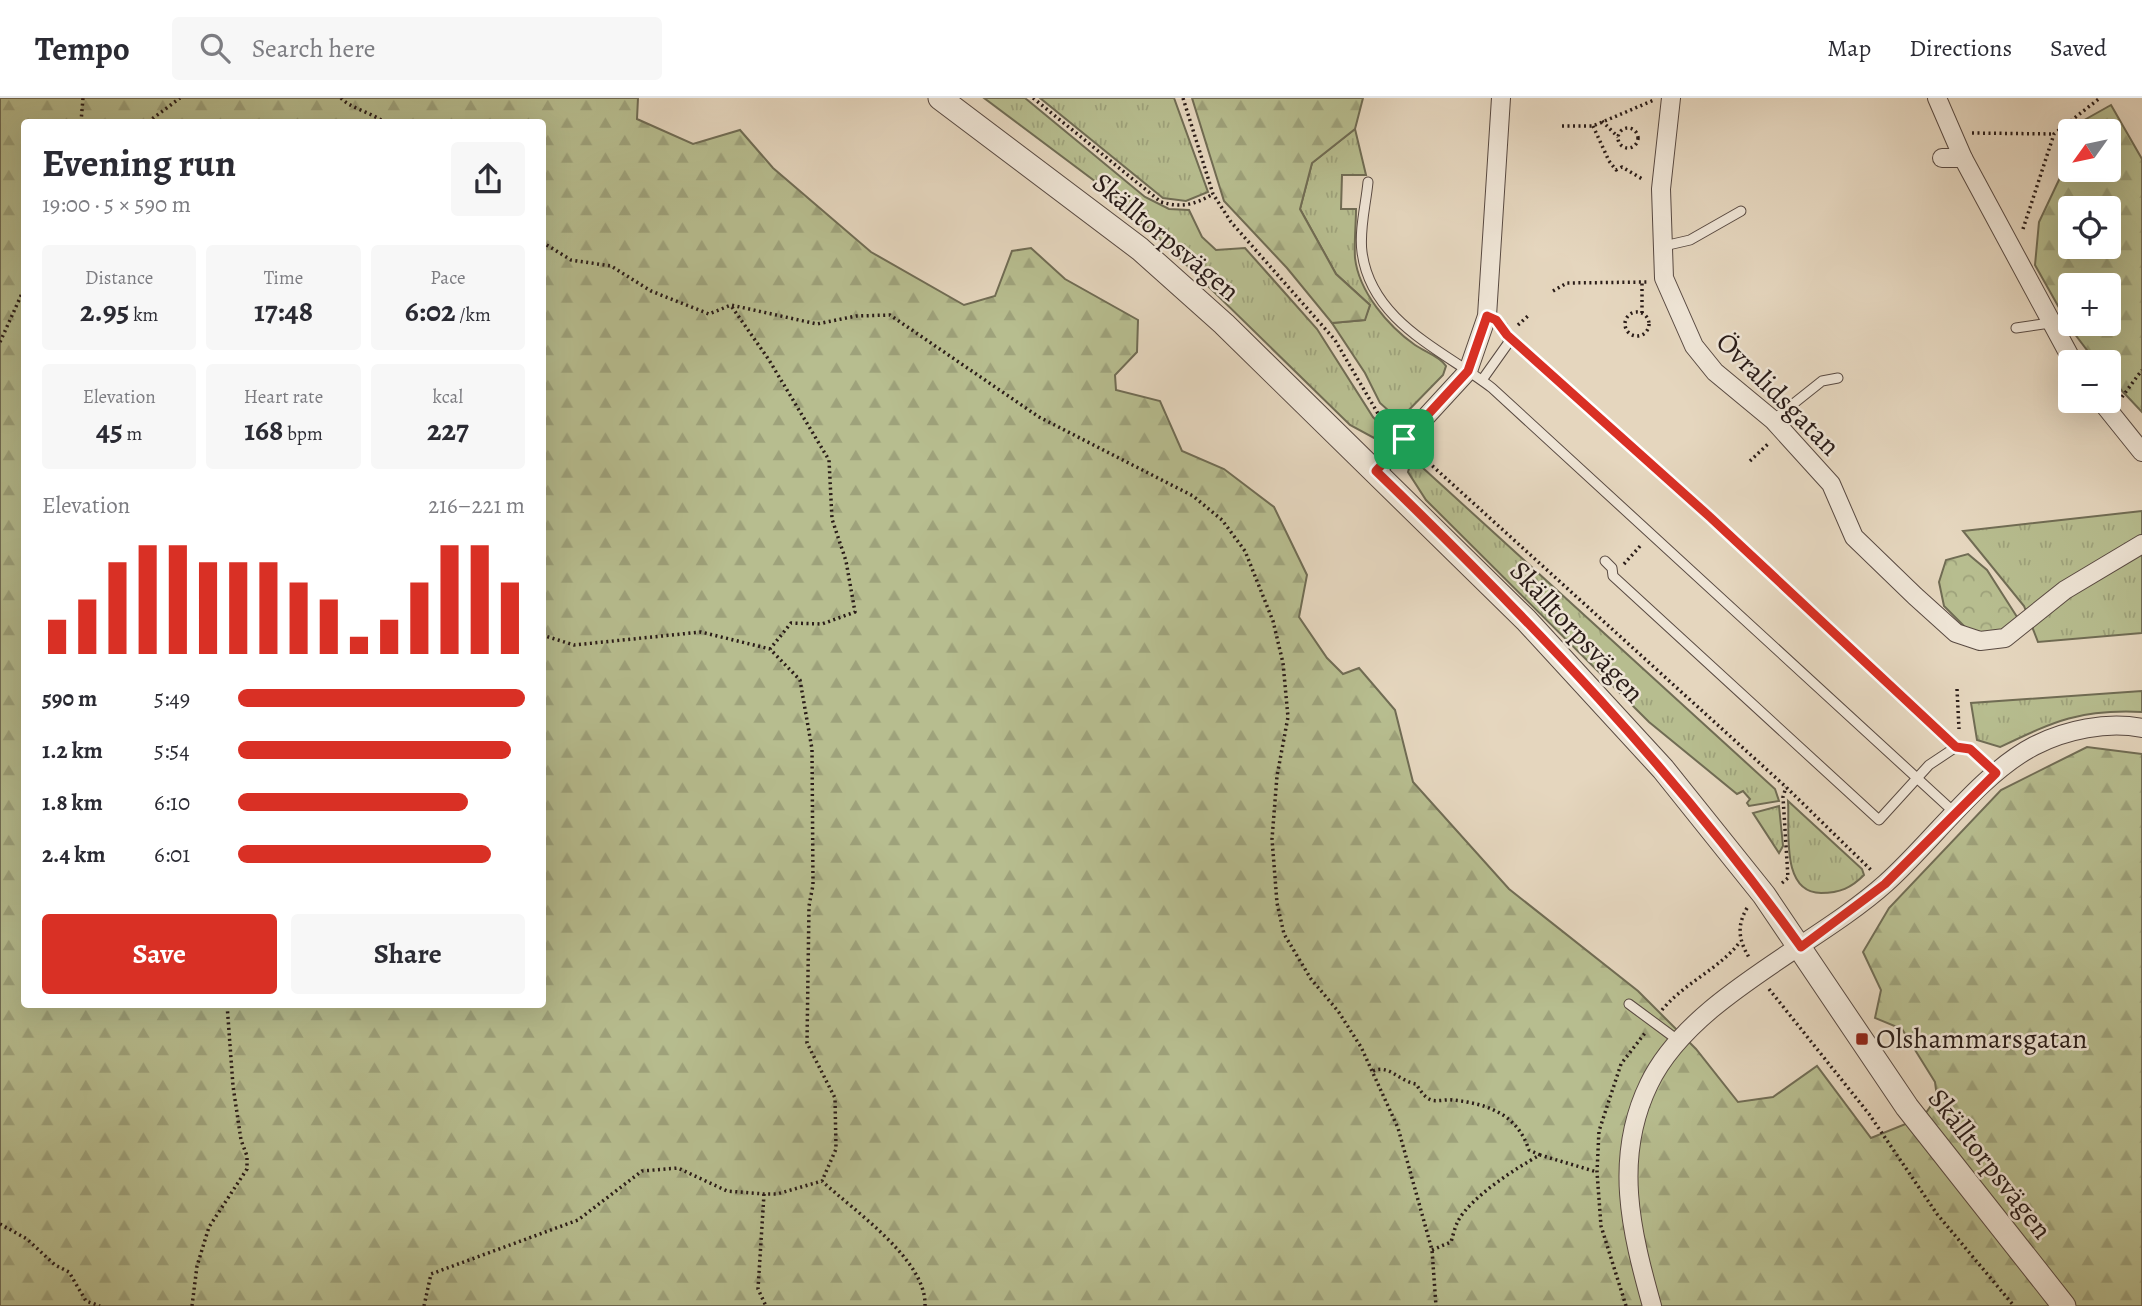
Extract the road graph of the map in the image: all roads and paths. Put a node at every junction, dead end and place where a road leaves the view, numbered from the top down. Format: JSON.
{"nodes":[{"id":1,"x":83,"y":98,"type":"edge"},
{"id":2,"x":180,"y":98,"type":"edge"},
{"id":3,"x":341,"y":98,"type":"edge"},
{"id":4,"x":940,"y":98,"type":"edge"},
{"id":5,"x":1033,"y":98,"type":"edge"},
{"id":6,"x":1183,"y":98,"type":"edge"},
{"id":7,"x":1502,"y":98,"type":"edge"},
{"id":8,"x":1663,"y":98,"type":"edge"},
{"id":9,"x":1671,"y":98,"type":"edge"},
{"id":10,"x":1937,"y":98,"type":"edge"},
{"id":11,"x":2100,"y":98,"type":"edge"},
{"id":12,"x":81,"y":119,"type":"edge"},
{"id":13,"x":152,"y":119,"type":"edge"},
{"id":14,"x":380,"y":119,"type":"edge"},
{"id":15,"x":1602,"y":121,"type":"junction"},
{"id":16,"x":1562,"y":126,"type":"dead end"},
{"id":17,"x":1592,"y":126,"type":"junction"},
{"id":18,"x":2054,"y":134,"type":"junction"},
{"id":19,"x":1953,"y":136,"type":"junction"},
{"id":20,"x":1618,"y":137,"type":"junction"},
{"id":21,"x":1942,"y":158,"type":"dead end"},
{"id":22,"x":1963,"y":158,"type":"junction"},
{"id":23,"x":1368,"y":182,"type":"dead end"},
{"id":24,"x":1661,"y":189,"type":"junction"},
{"id":25,"x":1213,"y":194,"type":"junction"},
{"id":26,"x":1741,"y":211,"type":"dead end"},
{"id":27,"x":546,"y":244,"type":"edge"},
{"id":28,"x":1664,"y":246,"type":"junction"},
{"id":29,"x":2010,"y":247,"type":"junction"},
{"id":30,"x":1664,"y":278,"type":"junction"},
{"id":31,"x":1642,"y":283,"type":"junction"},
{"id":32,"x":1553,"y":291,"type":"dead end"},
{"id":33,"x":21,"y":296,"type":"edge"},
{"id":34,"x":731,"y":305,"type":"junction"},
{"id":35,"x":1642,"y":313,"type":"junction"},
{"id":36,"x":1487,"y":316,"type":"junction"},
{"id":37,"x":2050,"y":323,"type":"junction"},
{"id":38,"x":0,"y":326,"type":"edge"},
{"id":39,"x":8,"y":326,"type":"junction"},
{"id":40,"x":2016,"y":328,"type":"dead end"},
{"id":41,"x":1507,"y":335,"type":"junction"},
{"id":42,"x":0,"y":342,"type":"edge"},
{"id":43,"x":2066,"y":350,"type":"edge"},
{"id":44,"x":2142,"y":370,"type":"edge"},
{"id":45,"x":1475,"y":376,"type":"junction"},
{"id":46,"x":1838,"y":378,"type":"dead end"},
{"id":47,"x":2121,"y":392,"type":"edge"},
{"id":48,"x":2111,"y":413,"type":"edge"},
{"id":49,"x":1779,"y":426,"type":"junction"},
{"id":50,"x":1404,"y":439,"type":"junction"},
{"id":51,"x":2142,"y":452,"type":"edge"},
{"id":52,"x":1750,"y":461,"type":"dead end"},
{"id":53,"x":1376,"y":471,"type":"junction"},
{"id":54,"x":2142,"y":544,"type":"edge"},
{"id":55,"x":1634,"y":553,"type":"dead end"},
{"id":56,"x":1605,"y":561,"type":"dead end"},
{"id":57,"x":1626,"y":562,"type":"dead end"},
{"id":58,"x":546,"y":636,"type":"edge"},
{"id":59,"x":770,"y":649,"type":"junction"},
{"id":60,"x":1957,"y":689,"type":"dead end"},
{"id":61,"x":2142,"y":728,"type":"edge"},
{"id":62,"x":1956,"y":747,"type":"junction"},
{"id":63,"x":1996,"y":773,"type":"junction"},
{"id":64,"x":1918,"y":778,"type":"junction"},
{"id":65,"x":1956,"y":814,"type":"junction"},
{"id":66,"x":1885,"y":884,"type":"junction"},
{"id":67,"x":1801,"y":947,"type":"junction"},
{"id":68,"x":1629,"y":1004,"type":"dead end"},
{"id":69,"x":227,"y":1008,"type":"edge"},
{"id":70,"x":1679,"y":1041,"type":"junction"},
{"id":71,"x":1373,"y":1071,"type":"junction"},
{"id":72,"x":1540,"y":1155,"type":"junction"},
{"id":73,"x":1597,"y":1172,"type":"dead end"},
{"id":74,"x":822,"y":1181,"type":"junction"},
{"id":75,"x":764,"y":1194,"type":"junction"},
{"id":76,"x":0,"y":1224,"type":"edge"},
{"id":77,"x":1432,"y":1250,"type":"junction"},
{"id":78,"x":100,"y":1306,"type":"edge"},
{"id":79,"x":192,"y":1306,"type":"edge"},
{"id":80,"x":424,"y":1306,"type":"edge"},
{"id":81,"x":766,"y":1306,"type":"edge"},
{"id":82,"x":925,"y":1306,"type":"edge"},
{"id":83,"x":1436,"y":1306,"type":"edge"},
{"id":84,"x":1652,"y":1306,"type":"edge"},
{"id":85,"x":2064,"y":1306,"type":"edge"}],
"edges":[{"from":1,"to":12,"type":"path"},
{"from":2,"to":13,"type":"path"},
{"from":3,"to":14,"type":"path"},
{"from":4,"to":53,"type":"street","name":"Skälltorpsvägen"},
{"from":5,"to":25,"type":"path"},
{"from":6,"to":25,"type":"path"},
{"from":7,"to":36,"type":"street"},
{"from":8,"to":15,"type":"path"},
{"from":9,"to":24,"type":"street","name":"Övralidsgatan"},
{"from":10,"to":19,"type":"street"},
{"from":11,"to":18,"type":"path"},
{"from":15,"to":17,"type":"path"},
{"from":15,"to":20,"type":"path"},
{"from":16,"to":17,"type":"path"},
{"from":17,"to":24,"type":"path"},
{"from":18,"to":19,"type":"path"},
{"from":18,"to":29,"type":"path"},
{"from":19,"to":22,"type":"street"},
{"from":20,"to":20,"type":"path"},
{"from":21,"to":22,"type":"street"},
{"from":22,"to":29,"type":"street"},
{"from":23,"to":45,"type":"lane"},
{"from":24,"to":28,"type":"street","name":"Övralidsgatan"},
{"from":25,"to":50,"type":"path"},
{"from":26,"to":28,"type":"lane"},
{"from":27,"to":34,"type":"path"},
{"from":28,"to":30,"type":"street","name":"Övralidsgatan"},
{"from":29,"to":37,"type":"street"},
{"from":30,"to":31,"type":"path"},
{"from":30,"to":49,"type":"street","name":"Övralidsgatan"},
{"from":31,"to":32,"type":"path"},
{"from":31,"to":35,"type":"path"},
{"from":33,"to":39,"type":"path"},
{"from":34,"to":59,"type":"path"},
{"from":34,"to":71,"type":"path"},
{"from":35,"to":35,"type":"path"},
{"from":36,"to":41,"type":"lane"},
{"from":36,"to":45,"type":"street"},
{"from":37,"to":40,"type":"lane"},
{"from":37,"to":43,"type":"street"},
{"from":38,"to":39,"type":"path"},
{"from":39,"to":42,"type":"path"},
{"from":41,"to":45,"type":"lane"},
{"from":41,"to":62,"type":"lane"},
{"from":44,"to":47,"type":"path"},
{"from":45,"to":50,"type":"street"},
{"from":45,"to":64,"type":"lane"},
{"from":46,"to":49,"type":"lane"},
{"from":48,"to":51,"type":"street"},
{"from":49,"to":52,"type":"path"},
{"from":49,"to":54,"type":"street","name":"Övralidsgatan"},
{"from":50,"to":53,"type":"street"},
{"from":50,"to":66,"type":"path"},
{"from":53,"to":67,"type":"street","name":"Skälltorpsvägen"},
{"from":55,"to":57,"type":"path"},
{"from":56,"to":64,"type":"lane"},
{"from":58,"to":59,"type":"path"},
{"from":59,"to":74,"type":"path"},
{"from":60,"to":62,"type":"path"},
{"from":61,"to":63,"type":"street"},
{"from":62,"to":63,"type":"lane"},
{"from":62,"to":64,"type":"lane"},
{"from":63,"to":65,"type":"street"},
{"from":64,"to":65,"type":"lane"},
{"from":65,"to":66,"type":"street"},
{"from":66,"to":67,"type":"street"},
{"from":67,"to":70,"type":"street"},
{"from":67,"to":85,"type":"street","name":"Skälltorpsvägen"},
{"from":68,"to":70,"type":"lane"},
{"from":69,"to":79,"type":"path"},
{"from":70,"to":84,"type":"street"},
{"from":71,"to":72,"type":"path"},
{"from":71,"to":77,"type":"path"},
{"from":72,"to":73,"type":"path"},
{"from":72,"to":77,"type":"path"},
{"from":74,"to":75,"type":"path"},
{"from":74,"to":82,"type":"path"},
{"from":75,"to":80,"type":"path"},
{"from":75,"to":81,"type":"path"},
{"from":76,"to":78,"type":"path"},
{"from":77,"to":83,"type":"path"}]}
